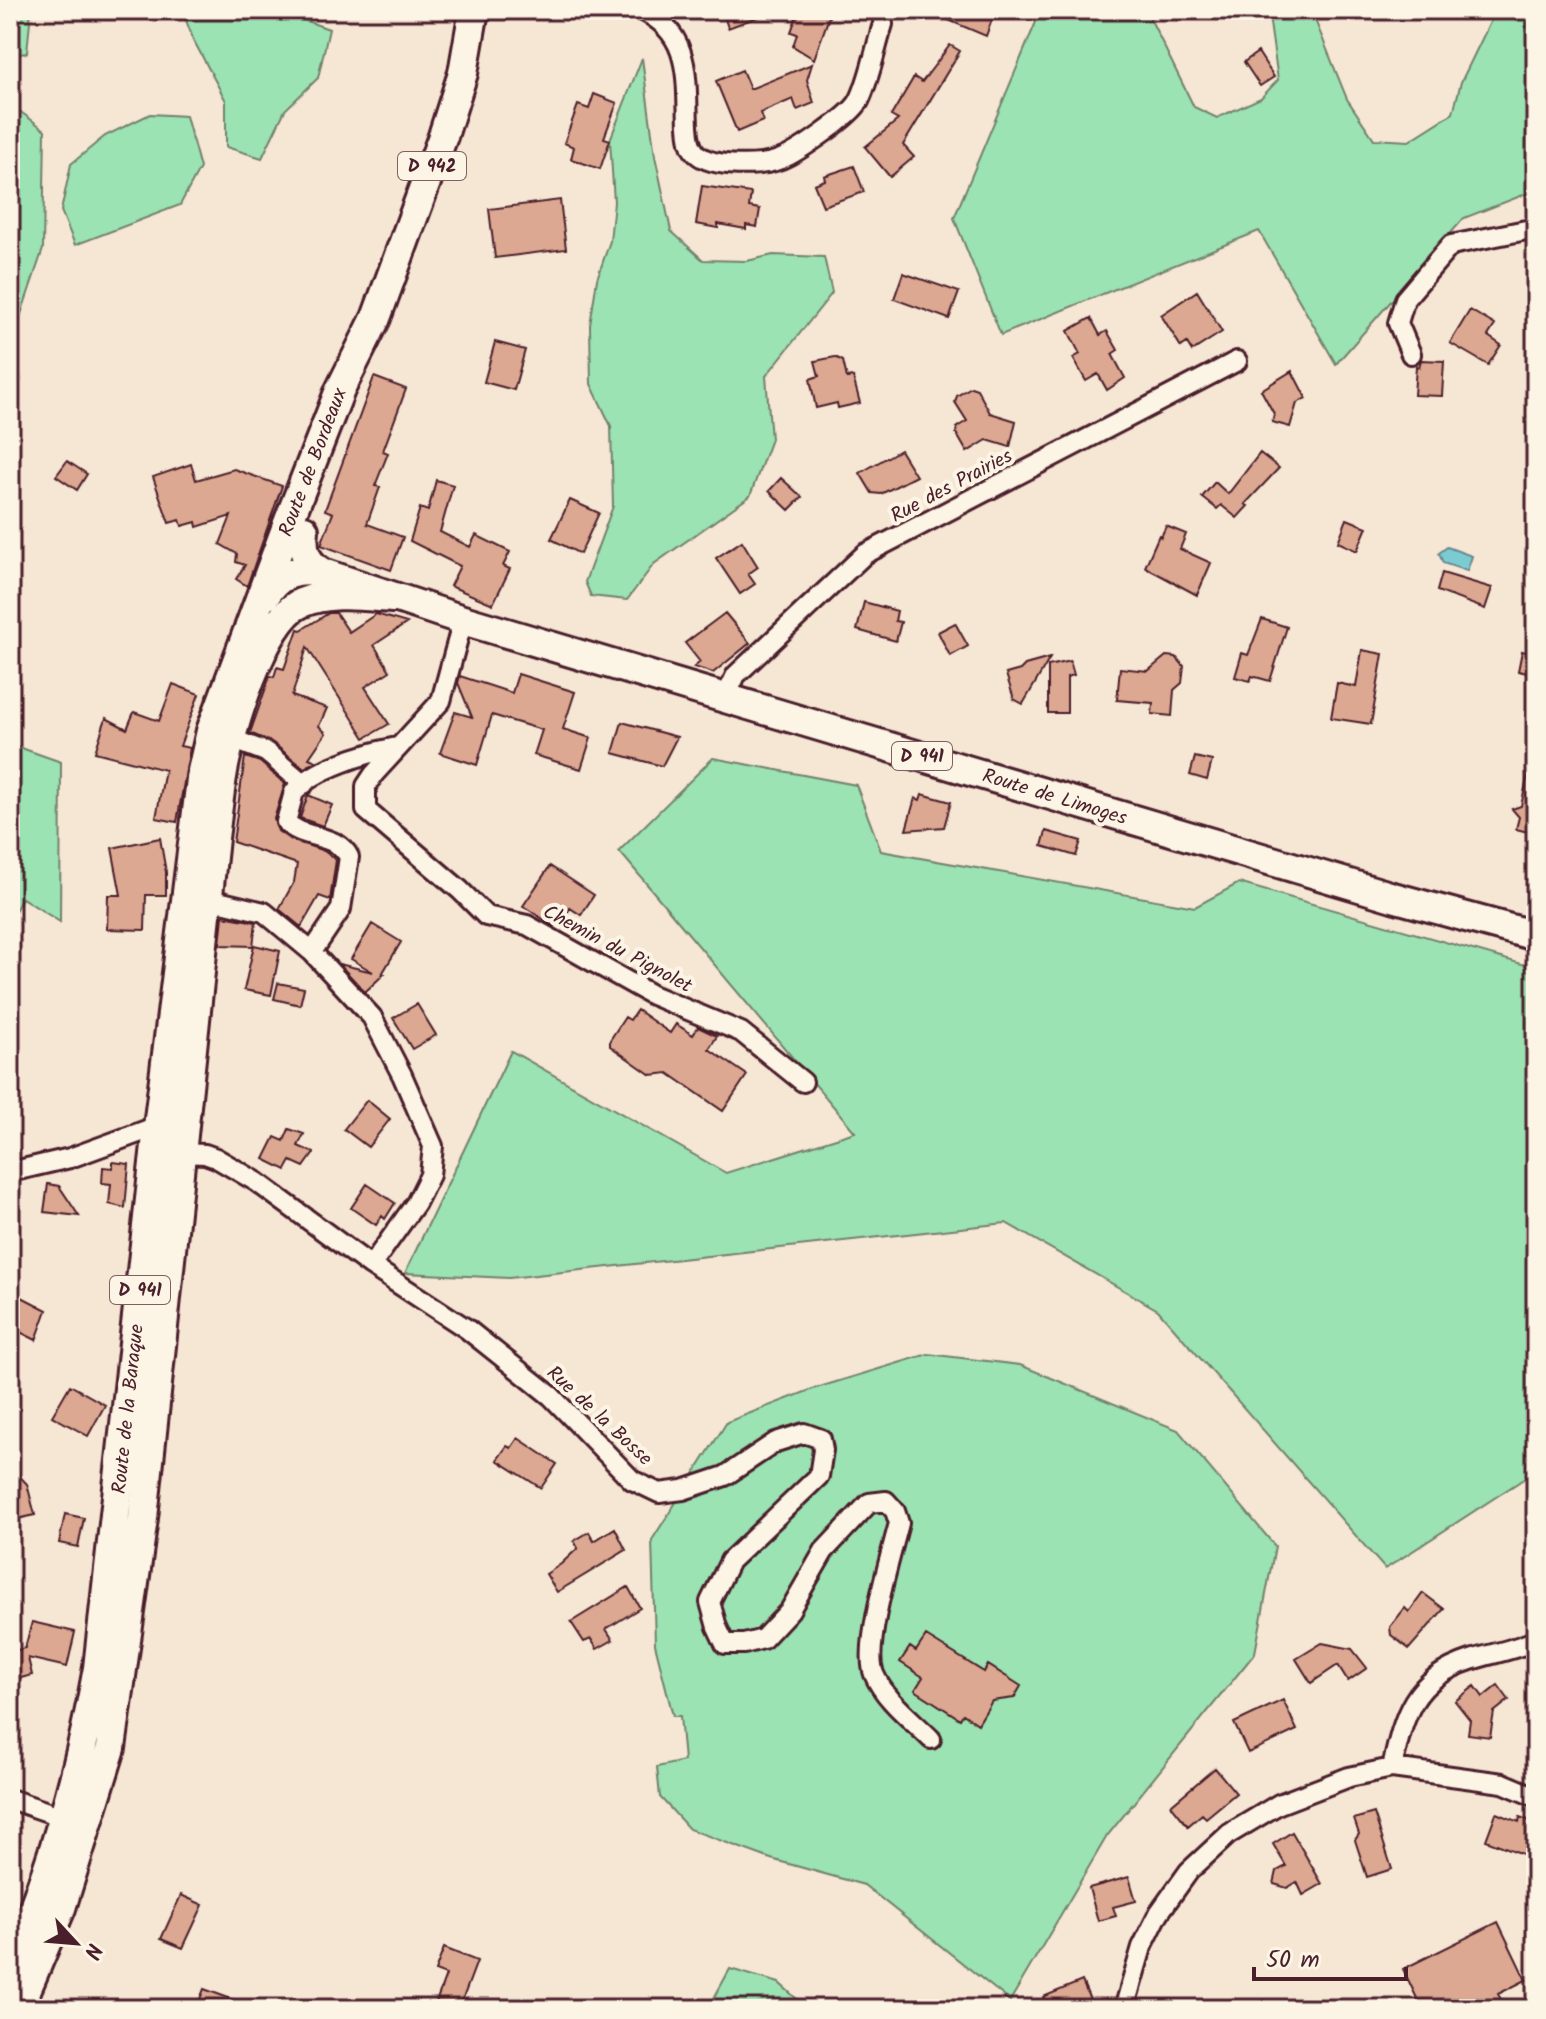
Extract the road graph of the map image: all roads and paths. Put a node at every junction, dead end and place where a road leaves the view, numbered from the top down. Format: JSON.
{"nodes":[{"id":1,"x":474,"y":10,"type":"edge"},
{"id":2,"x":641,"y":10,"type":"edge"},
{"id":3,"x":883,"y":24,"type":"dead end"},
{"id":4,"x":1536,"y":228,"type":"edge"},
{"id":5,"x":376,"y":318,"type":"junction"},
{"id":6,"x":1411,"y":354,"type":"dead end"},
{"id":7,"x":1237,"y":361,"type":"dead end"},
{"id":8,"x":304,"y":530,"type":"junction"},
{"id":9,"x":285,"y":574,"type":"junction"},
{"id":10,"x":320,"y":586,"type":"junction"},
{"id":11,"x":257,"y":610,"type":"junction"},
{"id":12,"x":463,"y":620,"type":"junction"},
{"id":13,"x":725,"y":698,"type":"junction"},
{"id":14,"x":221,"y":734,"type":"junction"},
{"id":15,"x":397,"y":747,"type":"junction"},
{"id":16,"x":304,"y":784,"type":"junction"},
{"id":17,"x":198,"y":896,"type":"junction"},
{"id":18,"x":1536,"y":936,"type":"edge"},
{"id":19,"x":312,"y":952,"type":"junction"},
{"id":20,"x":803,"y":1082,"type":"dead end"},
{"id":21,"x":187,"y":1109,"type":"junction"},
{"id":22,"x":158,"y":1127,"type":"junction"},
{"id":23,"x":181,"y":1153,"type":"junction"},
{"id":24,"x":10,"y":1172,"type":"edge"},
{"id":25,"x":371,"y":1266,"type":"junction"},
{"id":26,"x":1536,"y":1640,"type":"edge"},
{"id":27,"x":931,"y":1739,"type":"dead end"},
{"id":28,"x":1392,"y":1768,"type":"junction"},
{"id":29,"x":1536,"y":1797,"type":"edge"},
{"id":30,"x":10,"y":1799,"type":"edge"},
{"id":31,"x":76,"y":1822,"type":"junction"},
{"id":32,"x":10,"y":1966,"type":"edge"},
{"id":33,"x":18,"y":2009,"type":"edge"},
{"id":34,"x":1124,"y":2009,"type":"edge"}],
"edges":[{"from":1,"to":5,"type":"main road","name":"Route de Bordeaux","number":"D 942"},
{"from":2,"to":3,"type":"street"},
{"from":4,"to":6,"type":"street"},
{"from":5,"to":8,"type":"main road","name":"Route de Bordeaux","number":"D 942"},
{"from":5,"to":9,"type":"main road"},
{"from":5,"to":11,"type":"main road","name":"Route de Bordeaux","number":"D 942"},
{"from":7,"to":13,"type":"street","name":"Rue des Prairies"},
{"from":8,"to":9,"type":"main road","number":"D 942"},
{"from":8,"to":10,"type":"main road"},
{"from":9,"to":10,"type":"main road"},
{"from":9,"to":11,"type":"main road","number":"D 941"},
{"from":9,"to":14,"type":"main road","name":"Route de la Baraque","number":"D 941"},
{"from":10,"to":12,"type":"main road","name":"Route de Limoges","number":"D 941"},
{"from":10,"to":14,"type":"main road","number":"D 941"},
{"from":11,"to":14,"type":"main road","name":"Route de la Baraque","number":"D 941"},
{"from":12,"to":13,"type":"main road","name":"Route de Limoges","number":"D 941"},
{"from":12,"to":15,"type":"street","name":"Chemin du Pignolet"},
{"from":13,"to":18,"type":"main road","name":"Route de Limoges","number":"D 941"},
{"from":14,"to":16,"type":"street"},
{"from":14,"to":17,"type":"main road","name":"Route de la Baraque","number":"D 941"},
{"from":15,"to":16,"type":"street"},
{"from":15,"to":20,"type":"street","name":"Chemin du Pignolet"},
{"from":16,"to":19,"type":"street"},
{"from":17,"to":19,"type":"street"},
{"from":17,"to":21,"type":"main road","name":"Route de la Baraque","number":"D 941"},
{"from":17,"to":22,"type":"main road","name":"Route de la Baraque","number":"D 941"},
{"from":19,"to":25,"type":"street"},
{"from":21,"to":22,"type":"street"},
{"from":21,"to":23,"type":"main road","name":"Route de la Baraque","number":"D 941"},
{"from":22,"to":24,"type":"street"},
{"from":22,"to":31,"type":"main road","name":"Route de la Baraque","number":"D 941"},
{"from":23,"to":25,"type":"street","name":"Rue de la Bosse"},
{"from":23,"to":31,"type":"main road","name":"Route de la Baraque","number":"D 941"},
{"from":25,"to":27,"type":"street","name":"Rue de la Bosse"},
{"from":26,"to":28,"type":"street"},
{"from":28,"to":29,"type":"street"},
{"from":28,"to":34,"type":"street"},
{"from":30,"to":31,"type":"street"},
{"from":31,"to":32,"type":"main road","name":"Route de la Baraque","number":"D 941"},
{"from":31,"to":33,"type":"main road","name":"Route de la Baraque","number":"D 941"}]}
